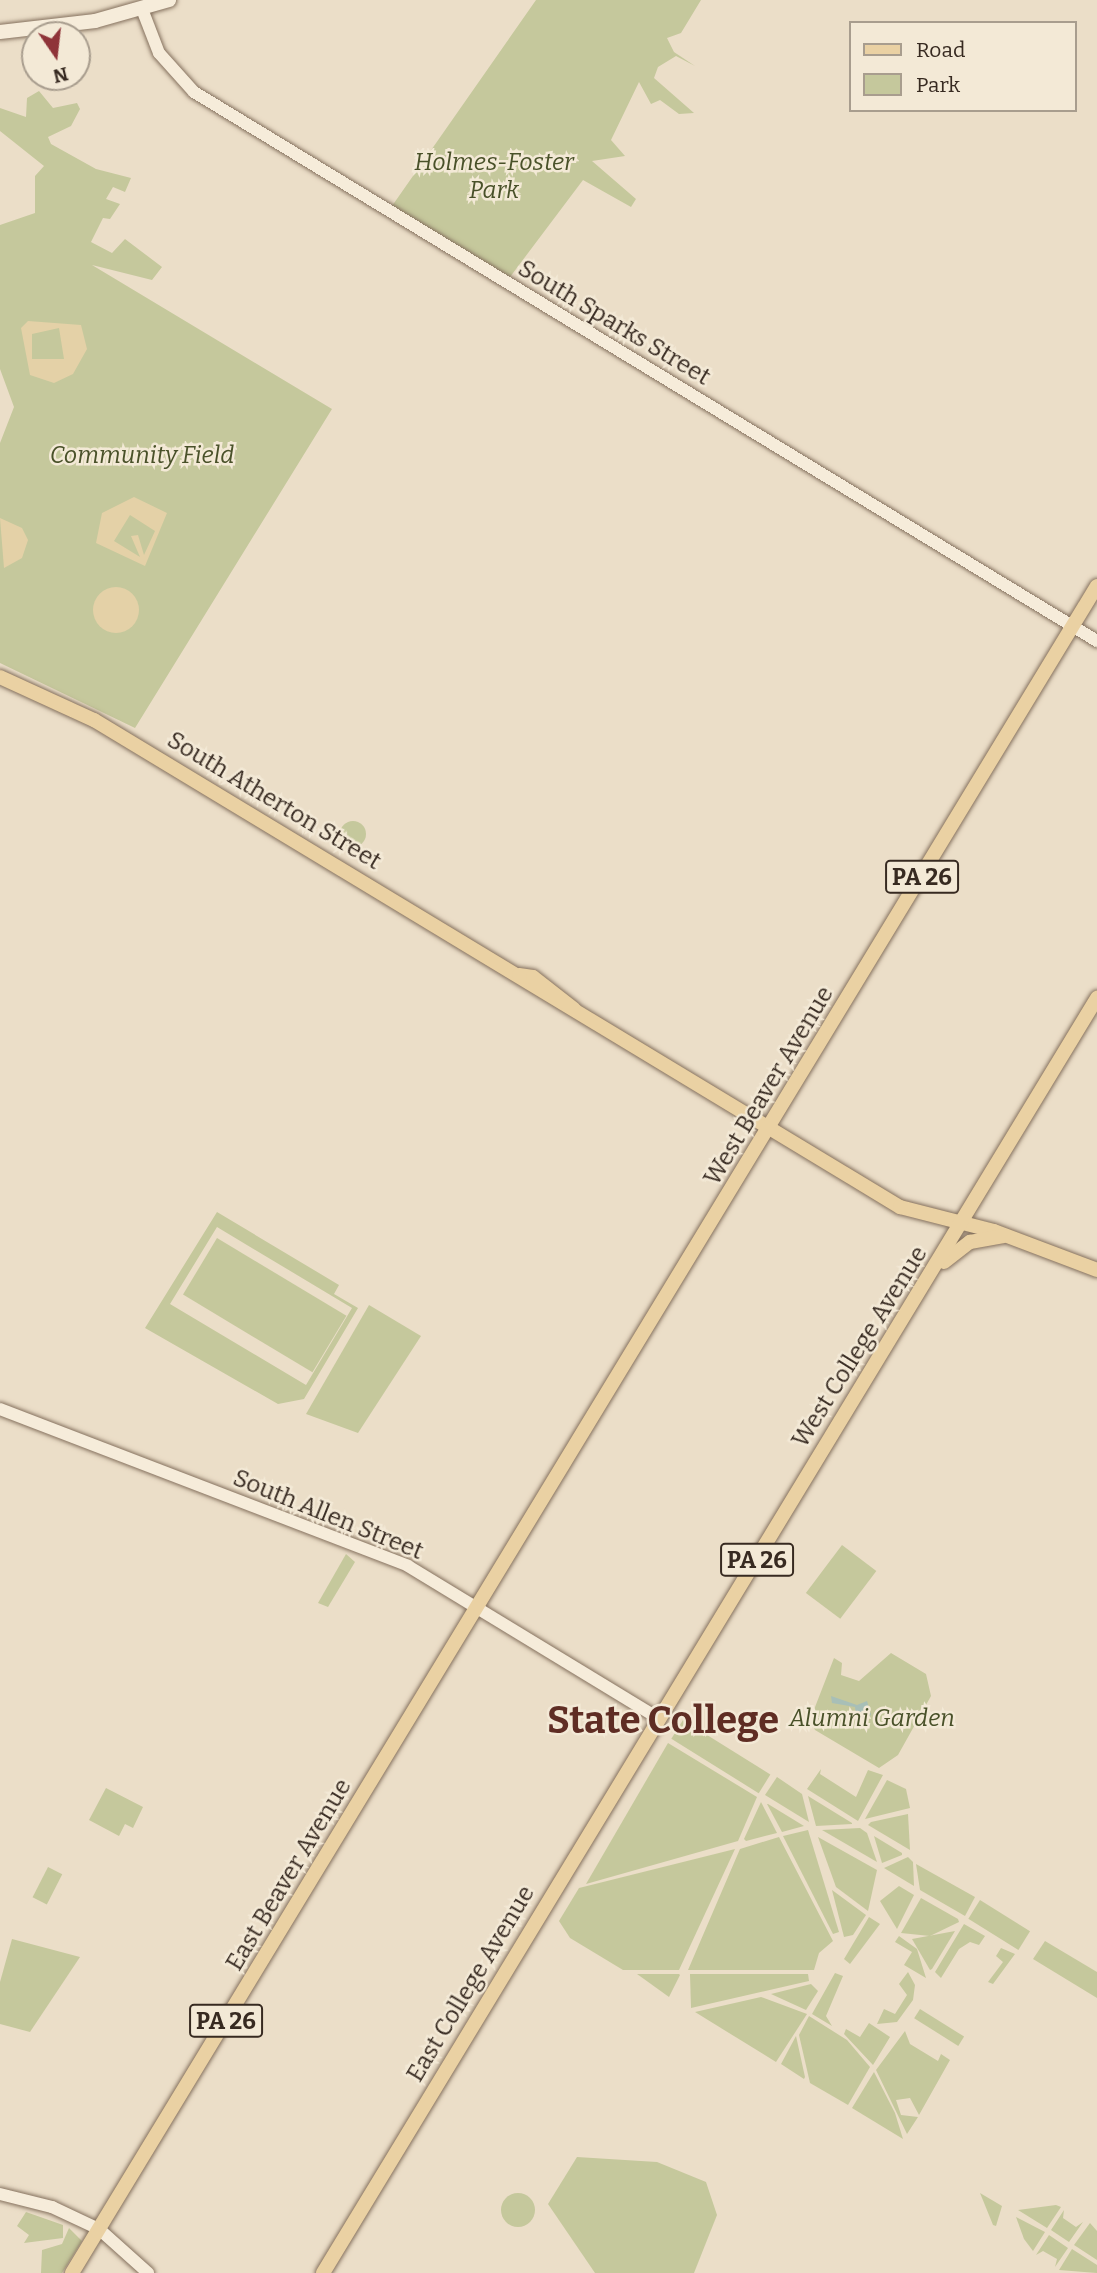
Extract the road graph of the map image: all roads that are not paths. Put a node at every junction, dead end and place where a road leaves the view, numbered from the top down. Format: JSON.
{"nodes":[{"id":1,"x":169,"y":0,"type":"edge"},
{"id":2,"x":142,"y":9,"type":"junction"},
{"id":3,"x":0,"y":32,"type":"edge"},
{"id":4,"x":1097,"y":586,"type":"edge"},
{"id":5,"x":1073,"y":627,"type":"junction"},
{"id":6,"x":1097,"y":641,"type":"edge"},
{"id":7,"x":0,"y":677,"type":"edge"},
{"id":8,"x":1097,"y":998,"type":"edge"},
{"id":9,"x":772,"y":1129,"type":"junction"},
{"id":10,"x":967,"y":1225,"type":"junction"},
{"id":11,"x":1013,"y":1237,"type":"junction"},
{"id":12,"x":1097,"y":1270,"type":"edge"},
{"id":13,"x":933,"y":1273,"type":"junction"},
{"id":14,"x":0,"y":1409,"type":"edge"},
{"id":15,"x":479,"y":1609,"type":"junction"},
{"id":16,"x":658,"y":1718,"type":"junction"},
{"id":17,"x":0,"y":2194,"type":"edge"},
{"id":18,"x":99,"y":2229,"type":"junction"},
{"id":19,"x":72,"y":2273,"type":"edge"},
{"id":20,"x":148,"y":2273,"type":"edge"},
{"id":21,"x":323,"y":2273,"type":"edge"}],
"edges":[{"from":1,"to":2,"type":"main road"},
{"from":2,"to":3,"type":"main road"},
{"from":2,"to":5,"type":"street","name":"South Sparks Street"},
{"from":4,"to":5,"type":"main road","name":"West Beaver Avenue","number":"PA 26"},
{"from":5,"to":6,"type":"street","name":"South Sparks Street"},
{"from":5,"to":9,"type":"main road","name":"West Beaver Avenue","number":"PA 26"},
{"from":7,"to":9,"type":"main road","name":"South Atherton Street"},
{"from":8,"to":10,"type":"main road","name":"West College Avenue","number":"PA 26"},
{"from":9,"to":10,"type":"main road","name":"South Atherton Street"},
{"from":9,"to":15,"type":"main road","name":"West Beaver Avenue","number":"PA 26"},
{"from":10,"to":11,"type":"main road","name":"South Atherton Street"},
{"from":10,"to":13,"type":"main road","name":"West College Avenue","number":"PA 26"},
{"from":11,"to":12,"type":"main road","name":"South Atherton Street"},
{"from":11,"to":13,"type":"main road"},
{"from":13,"to":16,"type":"main road","name":"West College Avenue","number":"PA 26"},
{"from":14,"to":15,"type":"street","name":"South Allen Street"},
{"from":15,"to":16,"type":"street","name":"South Allen Street"},
{"from":15,"to":18,"type":"main road","name":"East Beaver Avenue","number":"PA 26"},
{"from":16,"to":21,"type":"main road","name":"East College Avenue","number":"PA 26"},
{"from":17,"to":18,"type":"street"},
{"from":18,"to":19,"type":"main road","name":"East Beaver Avenue","number":"PA 26"},
{"from":18,"to":20,"type":"street"}]}
